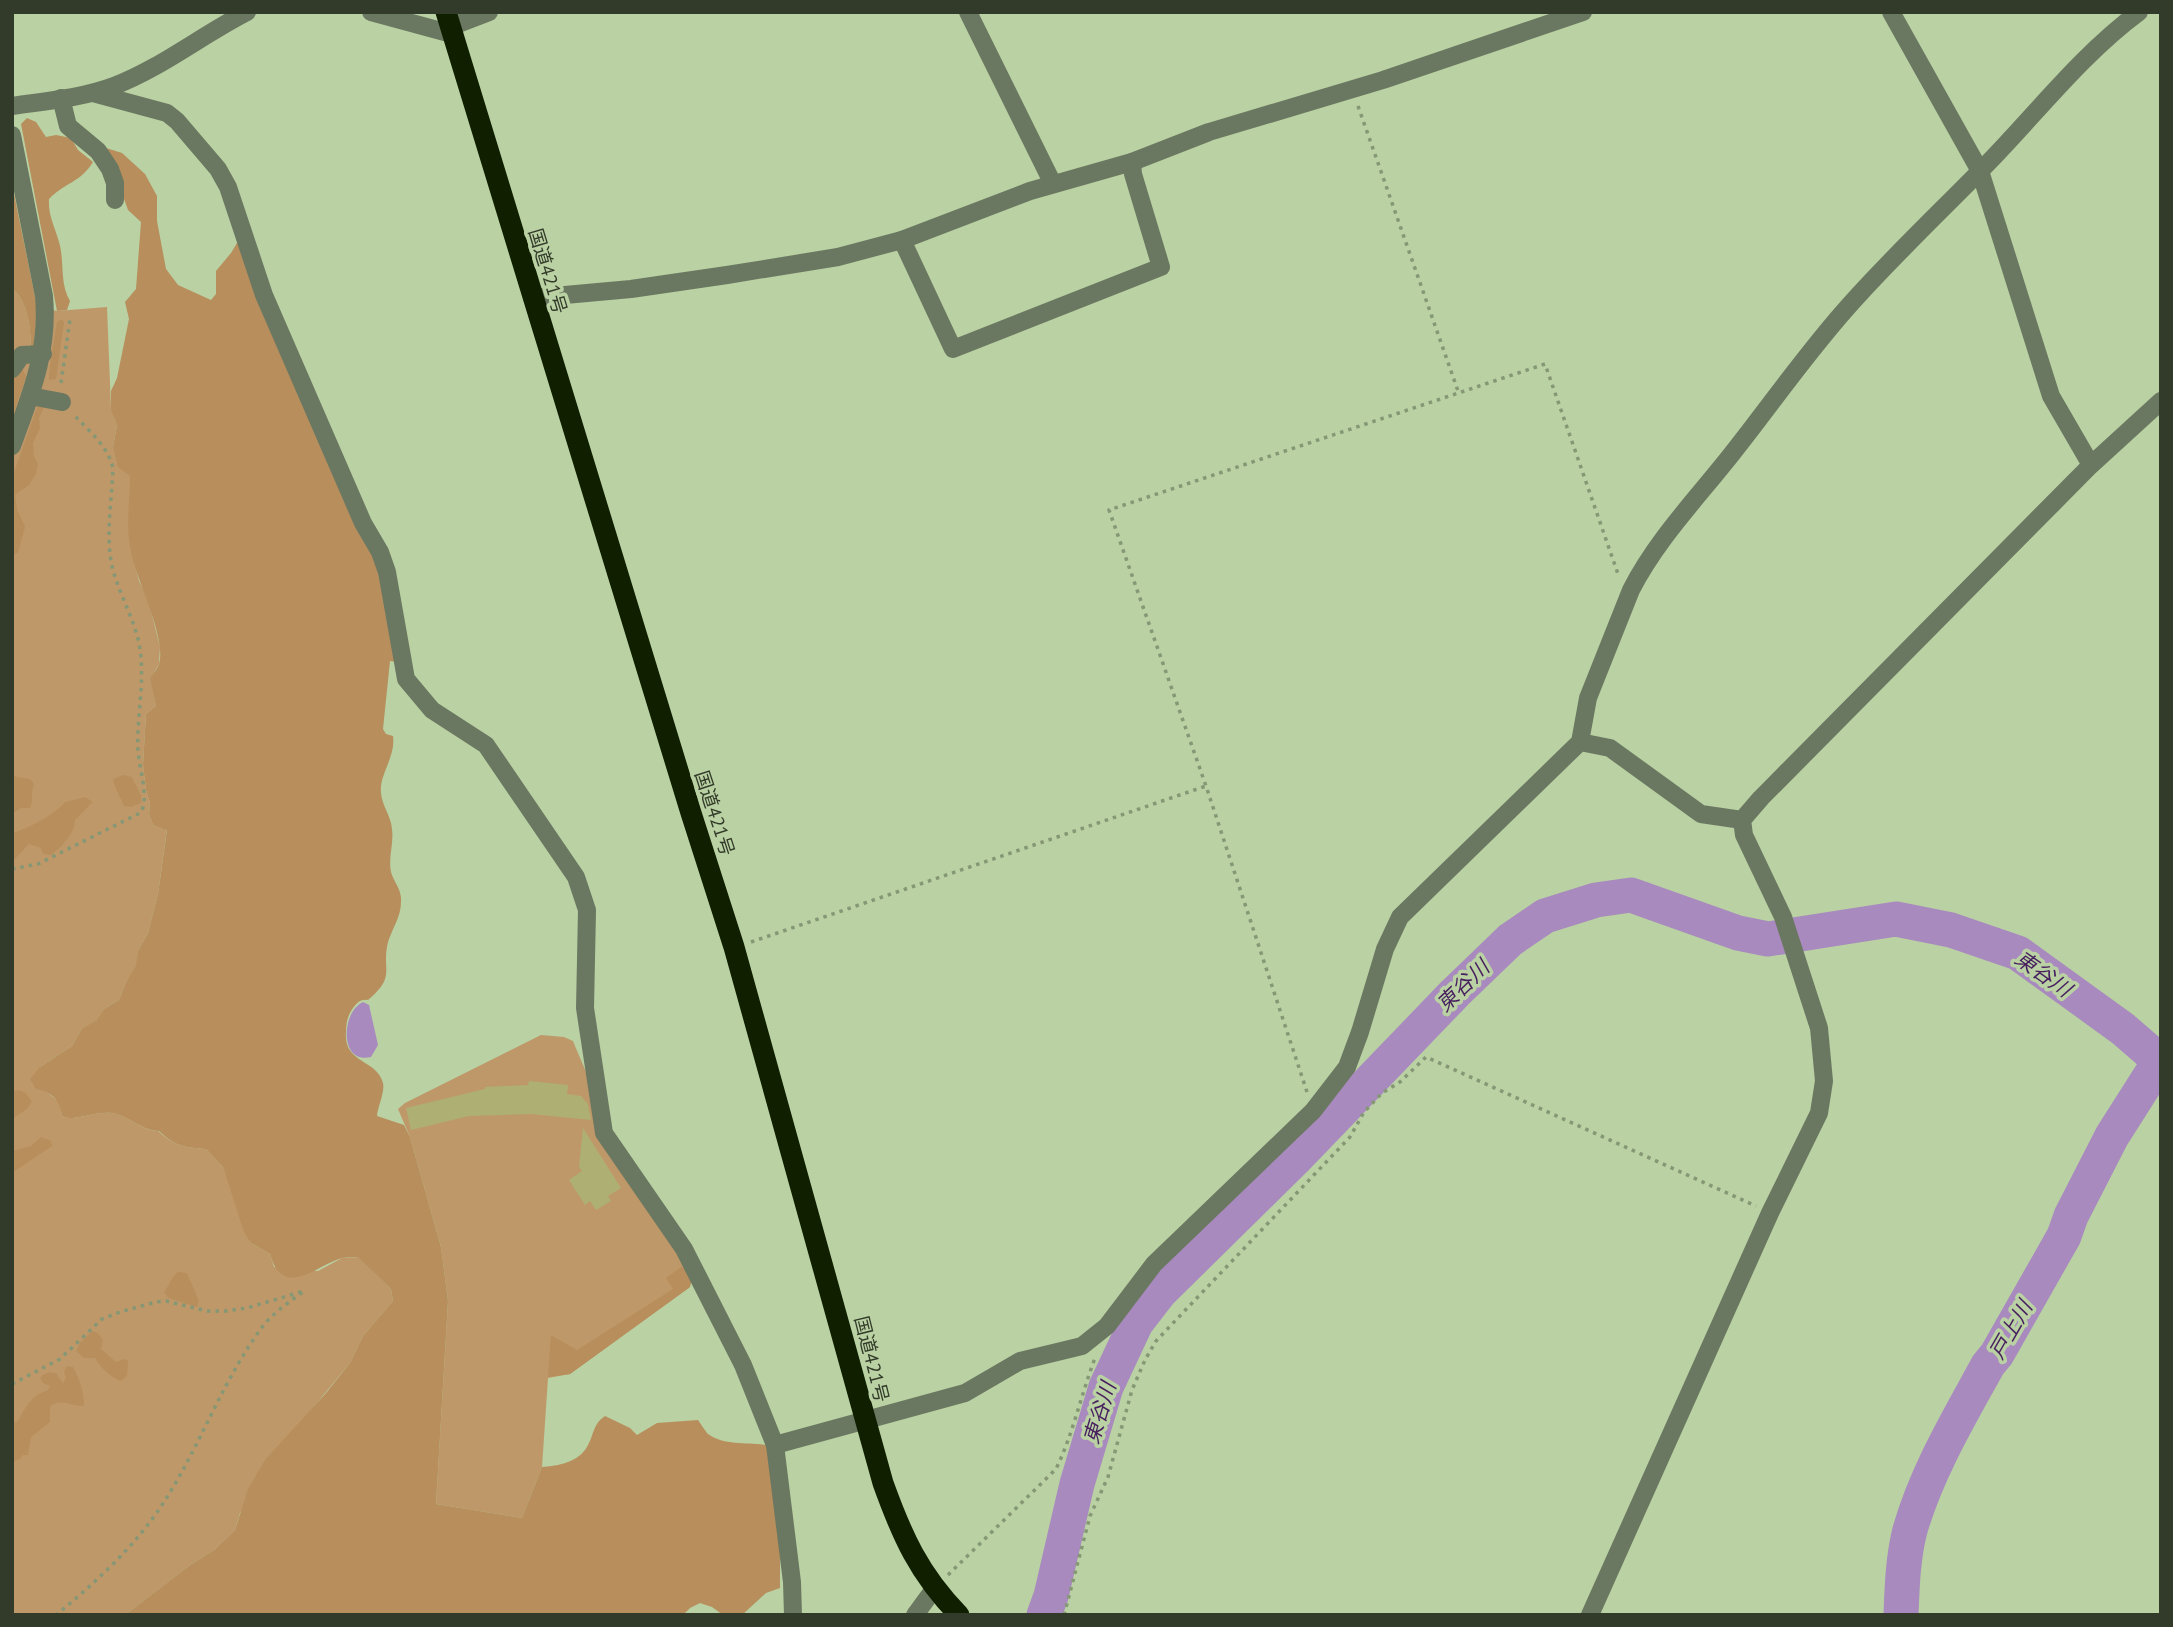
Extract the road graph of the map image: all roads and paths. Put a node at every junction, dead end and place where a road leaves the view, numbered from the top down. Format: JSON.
{"nodes":[{"id":1,"x":247,"y":12,"type":"edge"},
{"id":2,"x":371,"y":12,"type":"edge"},
{"id":3,"x":488,"y":12,"type":"edge"},
{"id":4,"x":968,"y":12,"type":"edge"},
{"id":5,"x":1583,"y":12,"type":"edge"},
{"id":6,"x":1891,"y":12,"type":"edge"},
{"id":7,"x":2139,"y":12,"type":"edge"},
{"id":8,"x":449,"y":24,"type":"edge"},
{"id":9,"x":1352,"y":89,"type":"junction"},
{"id":10,"x":93,"y":93,"type":"junction"},
{"id":11,"x":61,"y":98,"type":"junction"},
{"id":12,"x":12,"y":106,"type":"edge"},
{"id":13,"x":12,"y":135,"type":"edge"},
{"id":14,"x":1132,"y":162,"type":"junction"},
{"id":15,"x":1980,"y":171,"type":"junction"},
{"id":16,"x":1054,"y":184,"type":"junction"},
{"id":17,"x":115,"y":200,"type":"dead end"},
{"id":18,"x":902,"y":240,"type":"junction"},
{"id":19,"x":532,"y":298,"type":"junction"},
{"id":20,"x":69,"y":319,"type":"dead end"},
{"id":21,"x":43,"y":354,"type":"junction"},
{"id":22,"x":12,"y":369,"type":"edge"},
{"id":23,"x":1458,"y":391,"type":"junction"},
{"id":24,"x":30,"y":396,"type":"junction"},
{"id":25,"x":2161,"y":401,"type":"edge"},
{"id":26,"x":62,"y":402,"type":"junction"},
{"id":27,"x":12,"y":446,"type":"edge"},
{"id":28,"x":2091,"y":465,"type":"junction"},
{"id":29,"x":1631,"y":590,"type":"junction"},
{"id":30,"x":1580,"y":742,"type":"junction"},
{"id":31,"x":1206,"y":786,"type":"junction"},
{"id":32,"x":1742,"y":820,"type":"junction"},
{"id":33,"x":12,"y":869,"type":"edge"},
{"id":34,"x":734,"y":947,"type":"junction"},
{"id":35,"x":1302,"y":1074,"type":"dead end"},
{"id":36,"x":1770,"y":1213,"type":"junction"},
{"id":37,"x":1107,"y":1326,"type":"junction"},
{"id":38,"x":12,"y":1384,"type":"edge"},
{"id":39,"x":864,"y":1419,"type":"junction"},
{"id":40,"x":775,"y":1445,"type":"junction"},
{"id":41,"x":934,"y":1589,"type":"junction"},
{"id":42,"x":56,"y":1615,"type":"edge"},
{"id":43,"x":793,"y":1615,"type":"edge"},
{"id":44,"x":915,"y":1615,"type":"edge"},
{"id":45,"x":959,"y":1615,"type":"edge"},
{"id":46,"x":1064,"y":1615,"type":"edge"},
{"id":47,"x":1590,"y":1615,"type":"edge"}],
"edges":[{"from":1,"to":10,"type":"street"},
{"from":2,"to":8,"type":"street"},
{"from":3,"to":8,"type":"street"},
{"from":4,"to":16,"type":"street"},
{"from":5,"to":9,"type":"street"},
{"from":6,"to":15,"type":"street"},
{"from":7,"to":15,"type":"street"},
{"from":8,"to":19,"type":"highway","name":"国道421号"},
{"from":9,"to":14,"type":"street"},
{"from":9,"to":23,"type":"path"},
{"from":10,"to":11,"type":"street"},
{"from":10,"to":40,"type":"street"},
{"from":11,"to":12,"type":"street"},
{"from":11,"to":17,"type":"street"},
{"from":13,"to":21,"type":"street"},
{"from":14,"to":16,"type":"street"},
{"from":14,"to":18,"type":"street"},
{"from":15,"to":28,"type":"street"},
{"from":15,"to":29,"type":"street"},
{"from":16,"to":18,"type":"street"},
{"from":18,"to":19,"type":"street"},
{"from":19,"to":34,"type":"highway","name":"国道421号"},
{"from":20,"to":26,"type":"path"},
{"from":21,"to":22,"type":"street"},
{"from":21,"to":24,"type":"street"},
{"from":23,"to":29,"type":"path"},
{"from":23,"to":31,"type":"path"},
{"from":24,"to":26,"type":"street"},
{"from":24,"to":27,"type":"street"},
{"from":25,"to":28,"type":"street"},
{"from":26,"to":33,"type":"path"},
{"from":28,"to":32,"type":"street"},
{"from":29,"to":30,"type":"street"},
{"from":30,"to":32,"type":"street"},
{"from":30,"to":37,"type":"street"},
{"from":31,"to":34,"type":"path"},
{"from":31,"to":35,"type":"path"},
{"from":32,"to":36,"type":"street"},
{"from":34,"to":39,"type":"highway","name":"国道421号"},
{"from":36,"to":46,"type":"path"},
{"from":36,"to":47,"type":"street"},
{"from":37,"to":39,"type":"street"},
{"from":37,"to":41,"type":"path"},
{"from":38,"to":42,"type":"path"},
{"from":39,"to":40,"type":"street"},
{"from":39,"to":41,"type":"highway","name":"国道421号"},
{"from":40,"to":43,"type":"street"},
{"from":41,"to":44,"type":"street"},
{"from":41,"to":45,"type":"highway","name":"国道421号"}]}
